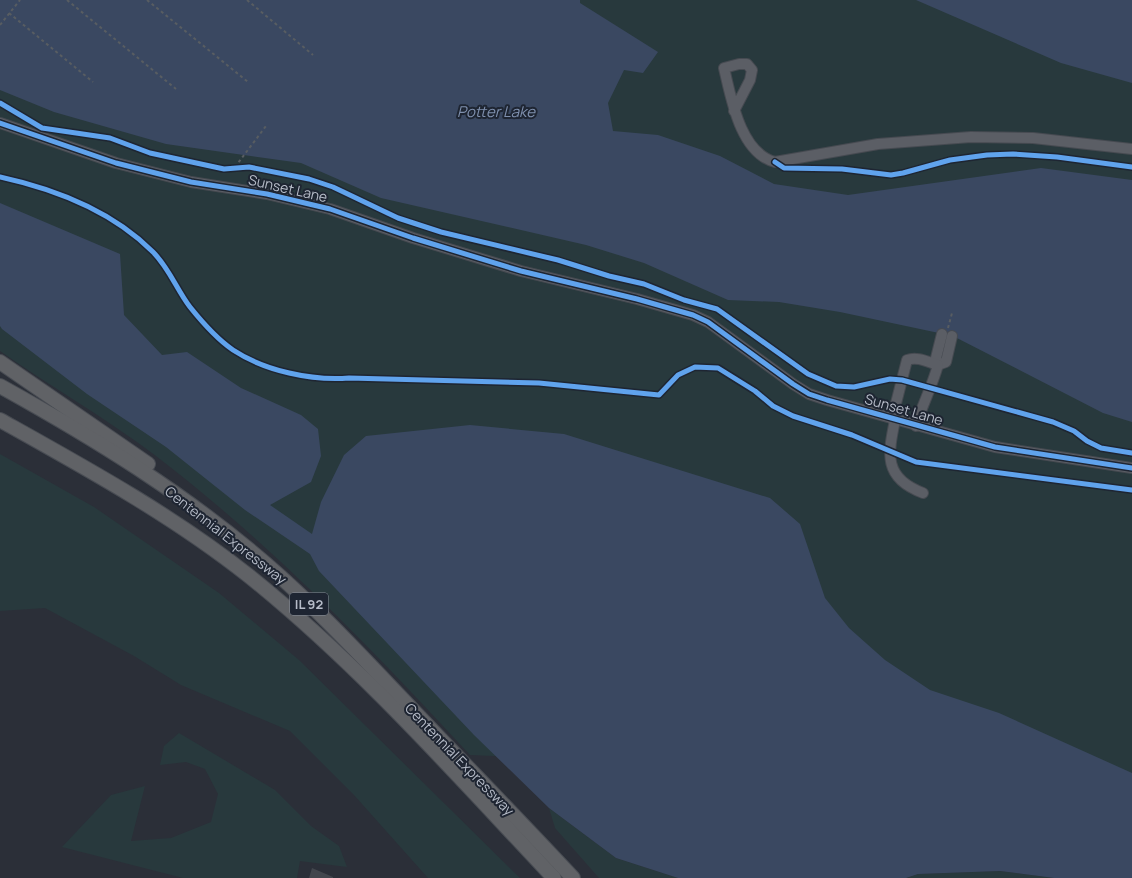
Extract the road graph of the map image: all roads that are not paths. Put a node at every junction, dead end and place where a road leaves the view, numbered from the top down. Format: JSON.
{"nodes":[{"id":1,"x":734,"y":111,"type":"dead end"},
{"id":2,"x":0,"y":123,"type":"edge"},
{"id":3,"x":1132,"y":149,"type":"edge"},
{"id":4,"x":942,"y":334,"type":"dead end"},
{"id":5,"x":952,"y":336,"type":"dead end"},
{"id":6,"x":0,"y":362,"type":"edge"},
{"id":7,"x":938,"y":366,"type":"junction"},
{"id":8,"x":0,"y":386,"type":"edge"},
{"id":9,"x":893,"y":419,"type":"junction"},
{"id":10,"x":0,"y":420,"type":"edge"},
{"id":11,"x":0,"y":425,"type":"edge"},
{"id":12,"x":916,"y":426,"type":"junction"},
{"id":13,"x":40,"y":442,"type":"junction"},
{"id":14,"x":1132,"y":468,"type":"edge"},
{"id":15,"x":923,"y":493,"type":"dead end"},
{"id":16,"x":210,"y":520,"type":"junction"},
{"id":17,"x":554,"y":878,"type":"edge"},
{"id":18,"x":573,"y":878,"type":"edge"}],
"edges":[{"from":1,"to":3,"type":"lane"},
{"from":2,"to":9,"type":"lane","name":"Sunset Lane"},
{"from":4,"to":7,"type":"lane"},
{"from":5,"to":7,"type":"lane"},
{"from":6,"to":16,"type":"highway"},
{"from":7,"to":9,"type":"lane"},
{"from":7,"to":12,"type":"lane"},
{"from":8,"to":16,"type":"highway","name":"Centennial Expressway","number":"IL 92"},
{"from":9,"to":12,"type":"lane","name":"Sunset Lane"},
{"from":9,"to":15,"type":"lane"},
{"from":10,"to":13,"type":"highway","name":"Centennial Expressway","number":"IL 92"},
{"from":11,"to":13,"type":"highway"},
{"from":12,"to":14,"type":"lane","name":"Sunset Lane"},
{"from":13,"to":17,"type":"highway","name":"Centennial Expressway","number":"IL 92"},
{"from":16,"to":18,"type":"highway","name":"Centennial Expressway","number":"IL 92"}]}
